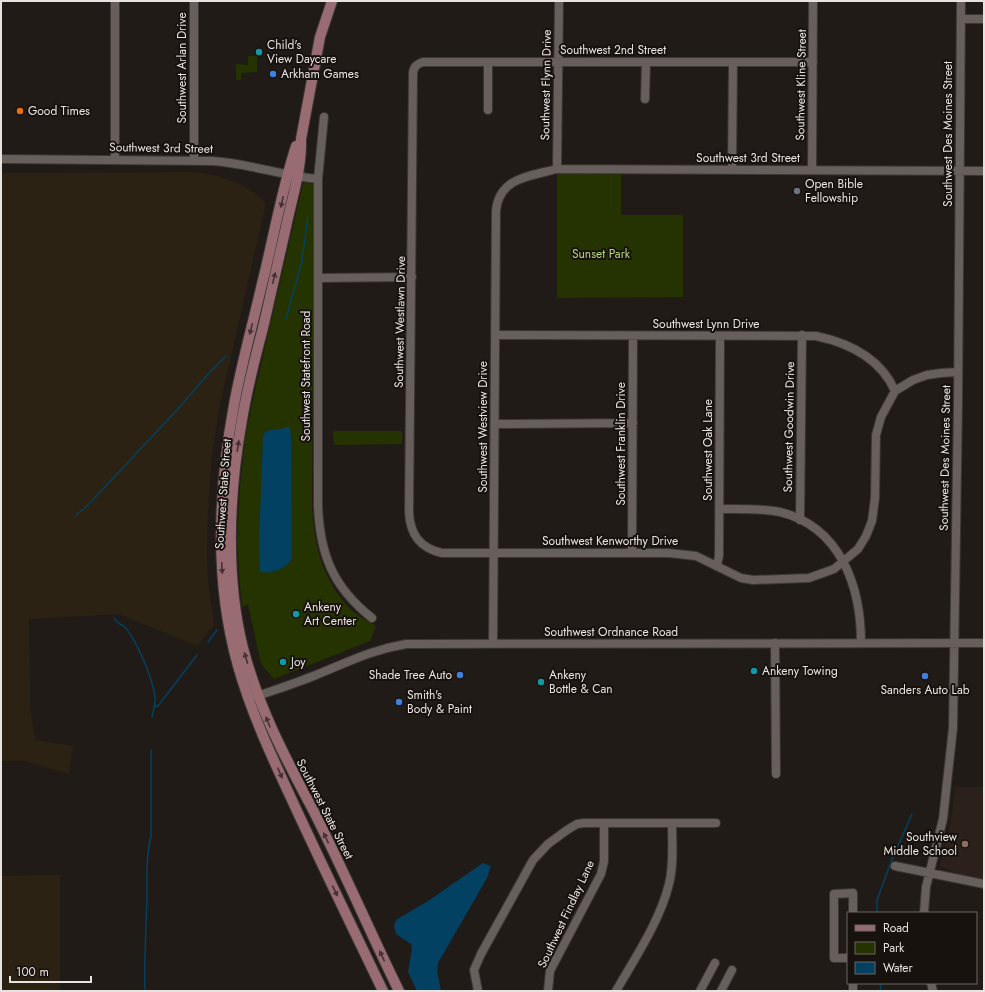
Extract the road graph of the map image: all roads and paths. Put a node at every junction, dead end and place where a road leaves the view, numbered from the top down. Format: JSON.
{"nodes":[{"id":1,"x":115,"y":1,"type":"edge"},
{"id":2,"x":194,"y":1,"type":"edge"},
{"id":3,"x":332,"y":1,"type":"edge"},
{"id":4,"x":559,"y":1,"type":"edge"},
{"id":5,"x":814,"y":1,"type":"edge"},
{"id":6,"x":961,"y":1,"type":"edge"},
{"id":7,"x":961,"y":19,"type":"junction"},
{"id":8,"x":984,"y":19,"type":"edge"},
{"id":9,"x":488,"y":62,"type":"junction"},
{"id":10,"x":559,"y":62,"type":"junction"},
{"id":11,"x":646,"y":62,"type":"junction"},
{"id":12,"x":733,"y":62,"type":"junction"},
{"id":13,"x":813,"y":62,"type":"junction"},
{"id":14,"x":415,"y":66,"type":"joint"},
{"id":15,"x":646,"y":99,"type":"dead end"},
{"id":16,"x":488,"y":110,"type":"dead end"},
{"id":17,"x":324,"y":117,"type":"dead end"},
{"id":18,"x":1,"y":159,"type":"edge"},
{"id":19,"x":115,"y":160,"type":"junction"},
{"id":20,"x":194,"y":160,"type":"junction"},
{"id":21,"x":557,"y":169,"type":"junction"},
{"id":22,"x":732,"y":170,"type":"junction"},
{"id":23,"x":812,"y":170,"type":"junction"},
{"id":24,"x":960,"y":171,"type":"junction"},
{"id":25,"x":984,"y":171,"type":"edge"},
{"id":26,"x":293,"y":176,"type":"junction"},
{"id":27,"x":318,"y":179,"type":"junction"},
{"id":28,"x":514,"y":181,"type":"joint"},
{"id":29,"x":412,"y":277,"type":"junction"},
{"id":30,"x":318,"y":278,"type":"junction"},
{"id":31,"x":802,"y":335,"type":"junction"},
{"id":32,"x":496,"y":336,"type":"junction"},
{"id":33,"x":633,"y":336,"type":"junction"},
{"id":34,"x":720,"y":336,"type":"junction"},
{"id":35,"x":958,"y":372,"type":"junction"},
{"id":36,"x":895,"y":391,"type":"junction"},
{"id":37,"x":633,"y":423,"type":"junction"},
{"id":38,"x":495,"y":424,"type":"junction"},
{"id":39,"x":719,"y":509,"type":"junction"},
{"id":40,"x":800,"y":520,"type":"junction"},
{"id":41,"x":450,"y":553,"type":"joint"},
{"id":42,"x":494,"y":553,"type":"junction"},
{"id":43,"x":632,"y":553,"type":"junction"},
{"id":44,"x":843,"y":562,"type":"junction"},
{"id":45,"x":717,"y":565,"type":"junction"},
{"id":46,"x":372,"y":618,"type":"dead end"},
{"id":47,"x":775,"y":643,"type":"junction"},
{"id":48,"x":861,"y":643,"type":"junction"},
{"id":49,"x":955,"y":643,"type":"junction"},
{"id":50,"x":984,"y":643,"type":"edge"},
{"id":51,"x":493,"y":644,"type":"junction"},
{"id":52,"x":253,"y":697,"type":"junction"},
{"id":53,"x":776,"y":774,"type":"dead end"},
{"id":54,"x":604,"y":823,"type":"junction"},
{"id":55,"x":672,"y":823,"type":"junction"},
{"id":56,"x":716,"y":823,"type":"dead end"},
{"id":57,"x":895,"y":866,"type":"dead end"},
{"id":58,"x":930,"y":872,"type":"junction"},
{"id":59,"x":984,"y":884,"type":"edge"},
{"id":60,"x":853,"y":912,"type":"edge"},
{"id":61,"x":924,"y":912,"type":"edge"},
{"id":62,"x":847,"y":958,"type":"edge"},
{"id":63,"x":715,"y":962,"type":"dead end"},
{"id":64,"x":732,"y":970,"type":"dead end"},
{"id":65,"x":383,"y":991,"type":"edge"},
{"id":66,"x":399,"y":991,"type":"edge"},
{"id":67,"x":478,"y":991,"type":"edge"},
{"id":68,"x":548,"y":991,"type":"edge"},
{"id":69,"x":616,"y":991,"type":"edge"},
{"id":70,"x":700,"y":991,"type":"edge"},
{"id":71,"x":722,"y":991,"type":"edge"}],
"edges":[{"from":1,"to":19,"type":"street"},
{"from":2,"to":20,"type":"street","name":"Southwest Arlan Drive"},
{"from":3,"to":26,"type":"main road","name":"Southwest State Street"},
{"from":4,"to":10,"type":"street","name":"Southwest Flynn Drive"},
{"from":5,"to":13,"type":"street","name":"Southwest Kline Street"},
{"from":6,"to":7,"type":"street","name":"Southwest Des Moines Street"},
{"from":7,"to":8,"type":"street"},
{"from":7,"to":24,"type":"street","name":"Southwest Des Moines Street"},
{"from":9,"to":10,"type":"street","name":"Southwest 2nd Street"},
{"from":9,"to":14,"type":"street","name":"Southwest 2nd Street"},
{"from":9,"to":16,"type":"street"},
{"from":10,"to":11,"type":"street","name":"Southwest 2nd Street"},
{"from":10,"to":21,"type":"street","name":"Southwest Flynn Drive"},
{"from":11,"to":12,"type":"street","name":"Southwest 2nd Street"},
{"from":11,"to":15,"type":"street"},
{"from":12,"to":13,"type":"street","name":"Southwest 2nd Street"},
{"from":12,"to":22,"type":"street"},
{"from":13,"to":23,"type":"street","name":"Southwest Kline Street"},
{"from":14,"to":29,"type":"street","name":"Southwest Westlawn Drive"},
{"from":17,"to":27,"type":"street","name":"Southwest Statefront Road"},
{"from":18,"to":19,"type":"street","name":"Southwest 3rd Street"},
{"from":19,"to":20,"type":"street","name":"Southwest 3rd Street"},
{"from":20,"to":26,"type":"street","name":"Southwest 3rd Street"},
{"from":21,"to":22,"type":"street","name":"Southwest 3rd Street"},
{"from":21,"to":28,"type":"street","name":"Southwest 3rd Street"},
{"from":22,"to":23,"type":"street","name":"Southwest 3rd Street"},
{"from":23,"to":24,"type":"street","name":"Southwest 3rd Street"},
{"from":24,"to":25,"type":"street","name":"Southwest 3rd Street"},
{"from":24,"to":35,"type":"street","name":"Southwest Des Moines Street"},
{"from":26,"to":27,"type":"street","name":"Southwest 3rd Street"},
{"from":26,"to":52,"type":"main road","name":"Southwest State Street"},
{"from":27,"to":30,"type":"street","name":"Southwest Statefront Road"},
{"from":28,"to":32,"type":"street","name":"Southwest Westview Drive"},
{"from":29,"to":30,"type":"street"},
{"from":29,"to":41,"type":"street","name":"Southwest Westlawn Drive"},
{"from":30,"to":46,"type":"street","name":"Southwest Statefront Road"},
{"from":31,"to":34,"type":"street","name":"Southwest Lynn Drive"},
{"from":31,"to":36,"type":"street","name":"Southwest Lynn Drive"},
{"from":31,"to":40,"type":"street","name":"Southwest Goodwin Drive"},
{"from":32,"to":33,"type":"street","name":"Southwest Lynn Drive"},
{"from":32,"to":38,"type":"street","name":"Southwest Westview Drive"},
{"from":33,"to":34,"type":"street","name":"Southwest Lynn Drive"},
{"from":33,"to":37,"type":"street","name":"Southwest Franklin Drive"},
{"from":34,"to":39,"type":"street","name":"Southwest Oak Lane"},
{"from":35,"to":36,"type":"street"},
{"from":35,"to":49,"type":"street","name":"Southwest Des Moines Street"},
{"from":36,"to":44,"type":"street","name":"Southwest Kenworthy Drive"},
{"from":37,"to":38,"type":"street"},
{"from":37,"to":43,"type":"street","name":"Southwest Franklin Drive"},
{"from":38,"to":42,"type":"street","name":"Southwest Westview Drive"},
{"from":39,"to":40,"type":"street"},
{"from":39,"to":45,"type":"street","name":"Southwest Oak Lane"},
{"from":40,"to":44,"type":"street"},
{"from":41,"to":42,"type":"street","name":"Southwest Kenworthy Drive"},
{"from":42,"to":43,"type":"street","name":"Southwest Kenworthy Drive"},
{"from":42,"to":51,"type":"street","name":"Southwest Westview Drive"},
{"from":43,"to":45,"type":"street","name":"Southwest Kenworthy Drive"},
{"from":44,"to":45,"type":"street","name":"Southwest Kenworthy Drive"},
{"from":44,"to":48,"type":"street"},
{"from":47,"to":48,"type":"street","name":"Southwest Ordnance Road"},
{"from":47,"to":51,"type":"street","name":"Southwest Ordnance Road"},
{"from":47,"to":53,"type":"street"},
{"from":48,"to":49,"type":"street","name":"Southwest Ordnance Road"},
{"from":49,"to":50,"type":"street","name":"Southwest Ordnance Road"},
{"from":49,"to":58,"type":"street","name":"Southwest Des Moines Street"},
{"from":51,"to":52,"type":"street","name":"Southwest Ordnance Road"},
{"from":52,"to":65,"type":"main road","name":"Southwest State Street","one_way":true},
{"from":66,"to":52,"type":"main road","name":"Southwest State Street","one_way":true},
{"from":54,"to":55,"type":"street"},
{"from":54,"to":67,"type":"street"},
{"from":54,"to":68,"type":"street","name":"Southwest Findlay Lane"},
{"from":55,"to":56,"type":"street"},
{"from":55,"to":69,"type":"street"},
{"from":57,"to":58,"type":"street"},
{"from":58,"to":59,"type":"street"},
{"from":58,"to":61,"type":"street","name":"Southwest Des Moines Street"},
{"from":60,"to":62,"type":"street"},
{"from":63,"to":70,"type":"street"},
{"from":64,"to":71,"type":"street"}]}
